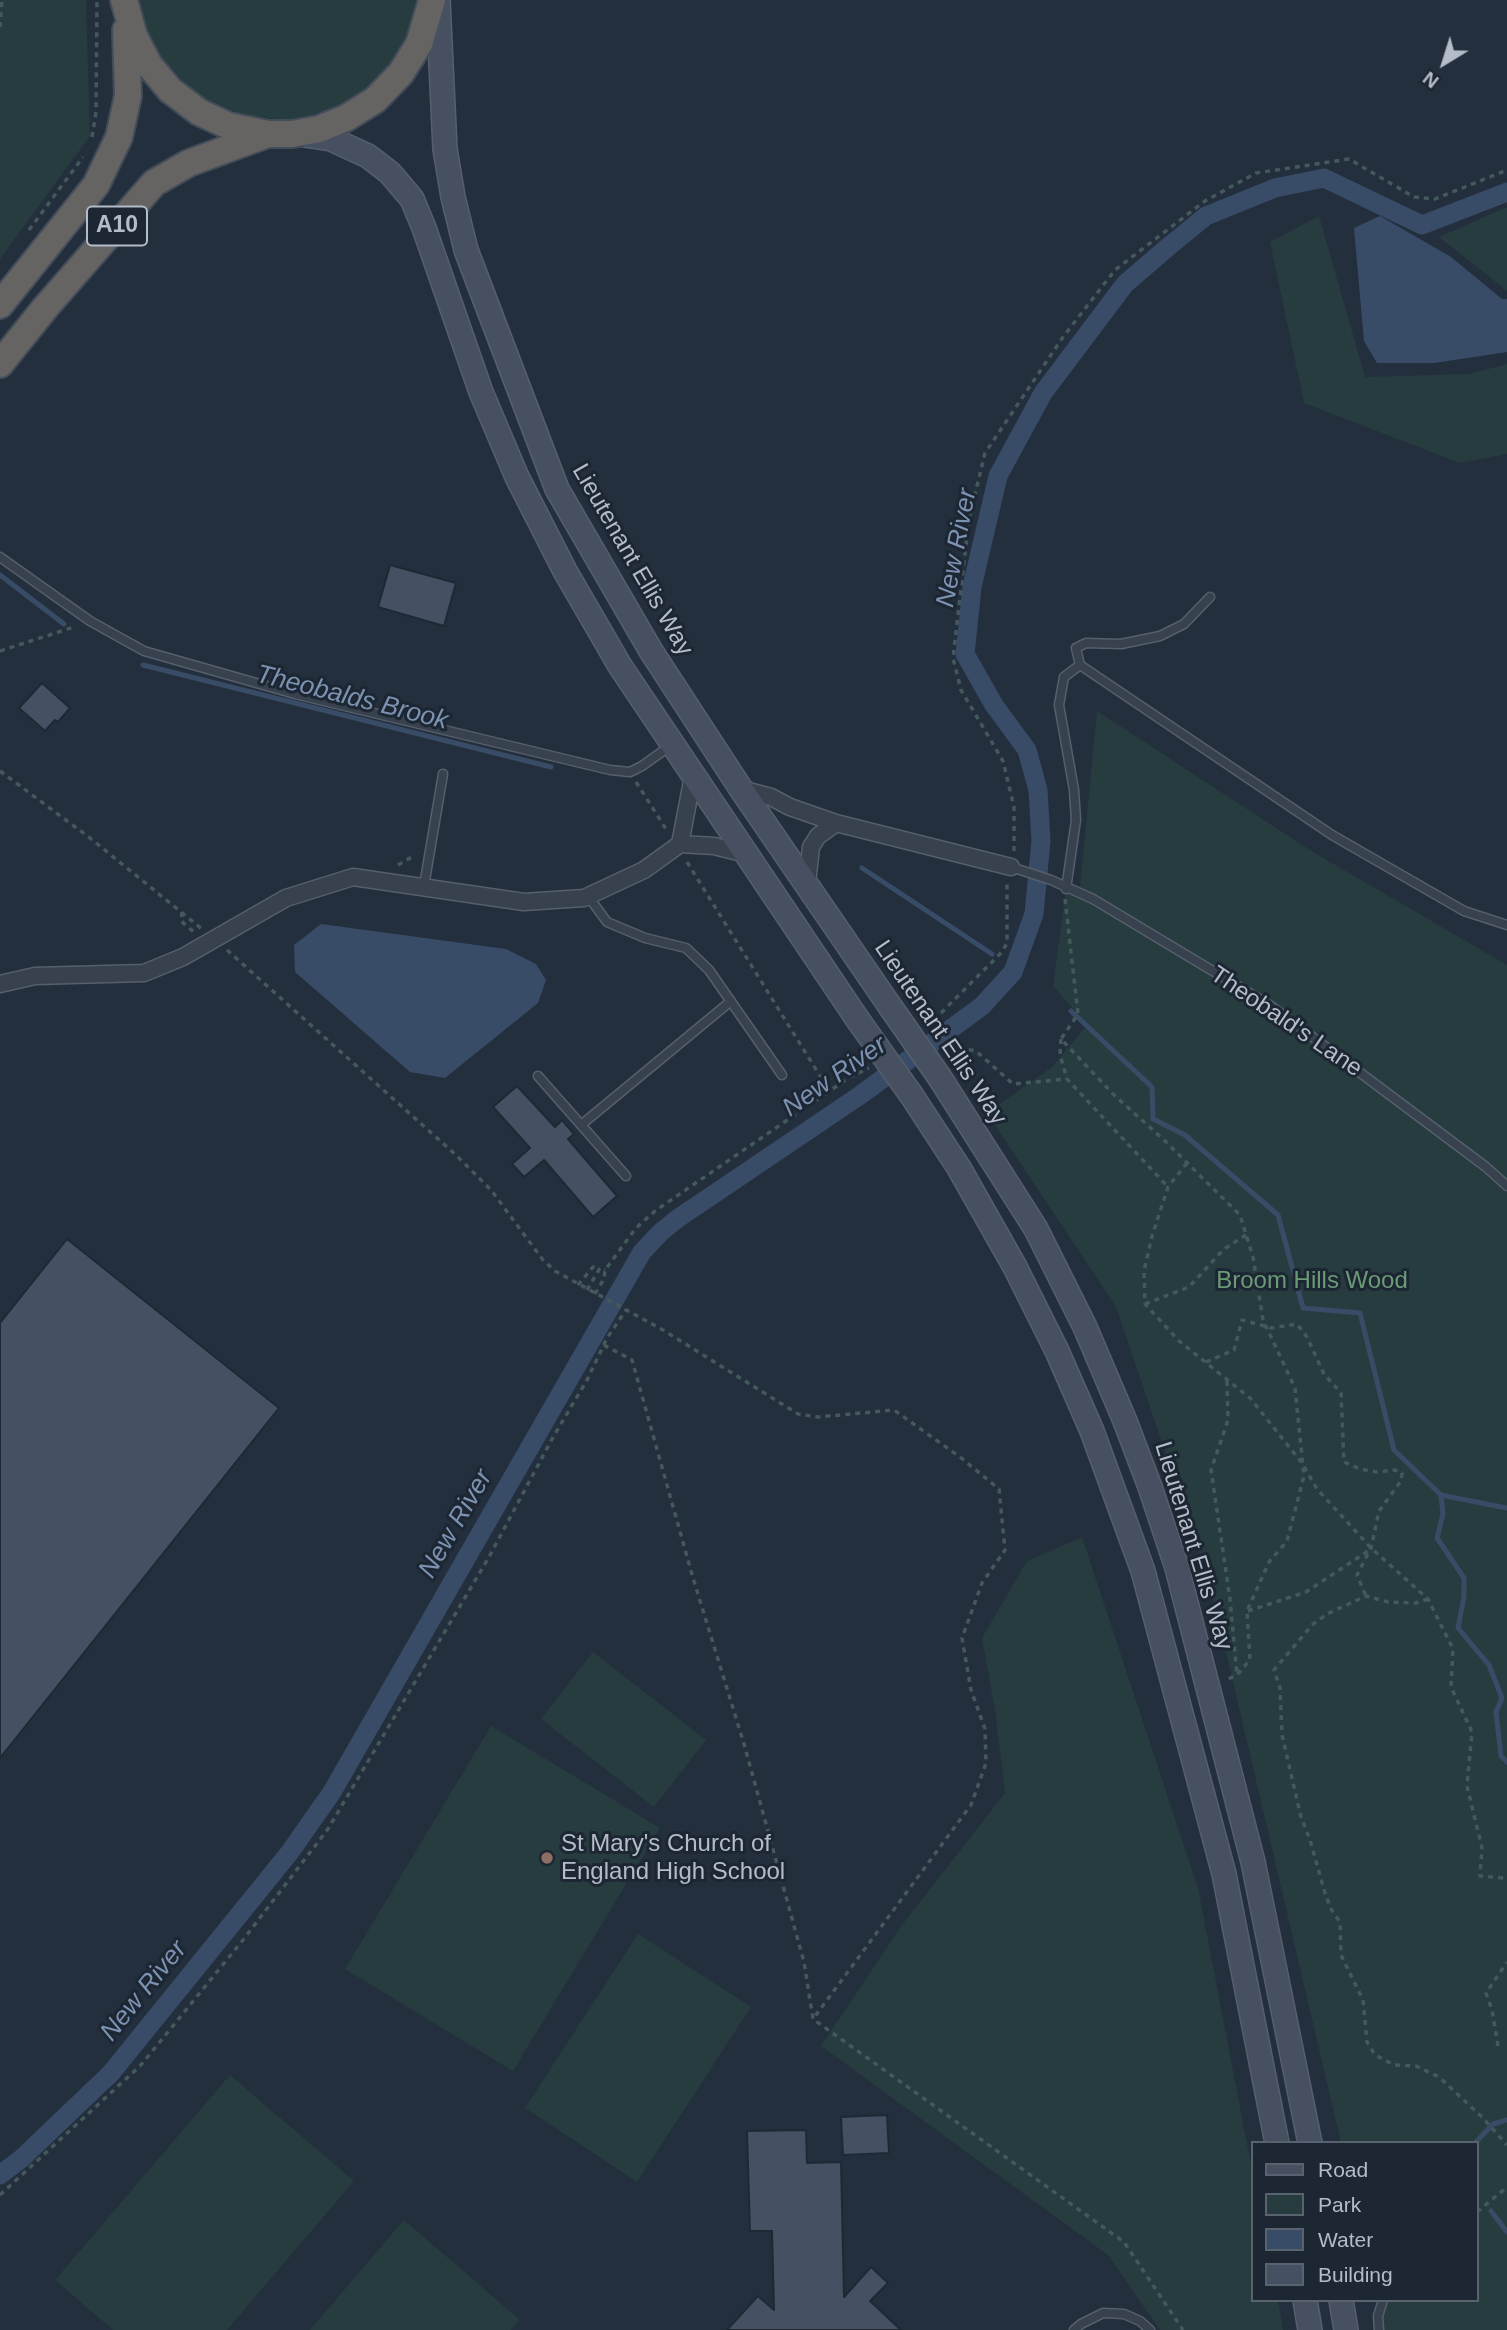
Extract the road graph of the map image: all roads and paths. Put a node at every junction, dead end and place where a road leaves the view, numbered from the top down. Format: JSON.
{"nodes":[{"id":1,"x":2,"y":0,"type":"edge"},
{"id":2,"x":97,"y":0,"type":"edge"},
{"id":3,"x":124,"y":0,"type":"edge"},
{"id":4,"x":432,"y":0,"type":"edge"},
{"id":5,"x":438,"y":0,"type":"edge"},
{"id":6,"x":0,"y":27,"type":"edge"},
{"id":7,"x":280,"y":134,"type":"junction"},
{"id":8,"x":89,"y":145,"type":"dead end"},
{"id":9,"x":84,"y":157,"type":"dead end"},
{"id":10,"x":1507,"y":170,"type":"edge"},
{"id":11,"x":25,"y":235,"type":"dead end"},
{"id":12,"x":0,"y":305,"type":"edge"},
{"id":13,"x":0,"y":364,"type":"edge"},
{"id":14,"x":0,"y":557,"type":"edge"},
{"id":15,"x":1210,"y":597,"type":"dead end"},
{"id":16,"x":90,"y":621,"type":"junction"},
{"id":17,"x":0,"y":651,"type":"edge"},
{"id":18,"x":1080,"y":665,"type":"junction"},
{"id":19,"x":672,"y":744,"type":"junction"},
{"id":20,"x":0,"y":771,"type":"edge"},
{"id":21,"x":630,"y":772,"type":"junction"},
{"id":22,"x":443,"y":774,"type":"dead end"},
{"id":23,"x":693,"y":776,"type":"junction"},
{"id":24,"x":741,"y":789,"type":"junction"},
{"id":25,"x":836,"y":823,"type":"junction"},
{"id":26,"x":678,"y":845,"type":"junction"},
{"id":27,"x":746,"y":855,"type":"junction"},
{"id":28,"x":1016,"y":864,"type":"junction"},
{"id":29,"x":807,"y":883,"type":"junction"},
{"id":30,"x":424,"y":886,"type":"junction"},
{"id":31,"x":1066,"y":888,"type":"junction"},
{"id":32,"x":1005,"y":892,"type":"dead end"},
{"id":33,"x":588,"y":896,"type":"junction"},
{"id":34,"x":182,"y":912,"type":"junction"},
{"id":35,"x":1507,"y":925,"type":"edge"},
{"id":36,"x":205,"y":932,"type":"dead end"},
{"id":37,"x":198,"y":936,"type":"dead end"},
{"id":38,"x":231,"y":953,"type":"dead end"},
{"id":39,"x":0,"y":984,"type":"edge"},
{"id":40,"x":731,"y":1001,"type":"junction"},
{"id":41,"x":934,"y":1020,"type":"dead end"},
{"id":42,"x":1060,"y":1039,"type":"junction"},
{"id":43,"x":949,"y":1046,"type":"dead end"},
{"id":44,"x":874,"y":1066,"type":"dead end"},
{"id":45,"x":782,"y":1074,"type":"dead end"},
{"id":46,"x":538,"y":1076,"type":"dead end"},
{"id":47,"x":1067,"y":1079,"type":"junction"},
{"id":48,"x":830,"y":1092,"type":"junction"},
{"id":49,"x":581,"y":1125,"type":"junction"},
{"id":50,"x":1187,"y":1163,"type":"junction"},
{"id":51,"x":626,"y":1175,"type":"dead end"},
{"id":52,"x":1507,"y":1186,"type":"edge"},
{"id":53,"x":1168,"y":1187,"type":"junction"},
{"id":54,"x":1246,"y":1235,"type":"junction"},
{"id":55,"x":600,"y":1268,"type":"junction"},
{"id":56,"x":605,"y":1270,"type":"junction"},
{"id":57,"x":578,"y":1285,"type":"junction"},
{"id":58,"x":587,"y":1290,"type":"junction"},
{"id":59,"x":595,"y":1294,"type":"junction"},
{"id":60,"x":1145,"y":1304,"type":"junction"},
{"id":61,"x":626,"y":1310,"type":"junction"},
{"id":62,"x":1266,"y":1326,"type":"junction"},
{"id":63,"x":604,"y":1345,"type":"junction"},
{"id":64,"x":1205,"y":1362,"type":"junction"},
{"id":65,"x":1227,"y":1380,"type":"junction"},
{"id":66,"x":1303,"y":1462,"type":"junction"},
{"id":67,"x":1370,"y":1549,"type":"junction"},
{"id":68,"x":1366,"y":1596,"type":"junction"},
{"id":69,"x":1428,"y":1599,"type":"junction"},
{"id":70,"x":1247,"y":1612,"type":"junction"},
{"id":71,"x":1237,"y":1675,"type":"junction"},
{"id":72,"x":1208,"y":1689,"type":"junction"},
{"id":73,"x":1507,"y":1881,"type":"edge"},
{"id":74,"x":1507,"y":1962,"type":"edge"},
{"id":75,"x":813,"y":2019,"type":"junction"},
{"id":76,"x":1498,"y":2046,"type":"dead end"},
{"id":77,"x":1277,"y":2141,"type":"edge"},
{"id":78,"x":1310,"y":2141,"type":"edge"},
{"id":79,"x":1507,"y":2145,"type":"edge"},
{"id":80,"x":1507,"y":2187,"type":"edge"},
{"id":81,"x":0,"y":2195,"type":"edge"},
{"id":82,"x":1479,"y":2210,"type":"edge"},
{"id":83,"x":1305,"y":2302,"type":"edge"},
{"id":84,"x":1341,"y":2302,"type":"edge"},
{"id":85,"x":1382,"y":2302,"type":"edge"},
{"id":86,"x":1074,"y":2330,"type":"edge"},
{"id":87,"x":1150,"y":2330,"type":"edge"},
{"id":88,"x":1183,"y":2330,"type":"edge"},
{"id":89,"x":1310,"y":2330,"type":"edge"},
{"id":90,"x":1346,"y":2330,"type":"edge"},
{"id":91,"x":1379,"y":2330,"type":"edge"}],
"edges":[{"from":1,"to":6,"type":"path"},
{"from":2,"to":8,"type":"path"},
{"from":3,"to":7,"type":"highway"},
{"from":3,"to":12,"type":"highway","number":"A10"},
{"from":4,"to":7,"type":"highway"},
{"from":5,"to":24,"type":"main road","name":"Lieutenant Ellis Way"},
{"from":7,"to":13,"type":"highway","number":"A10"},
{"from":7,"to":19,"type":"main road"},
{"from":9,"to":11,"type":"path"},
{"from":10,"to":28,"type":"path"},
{"from":14,"to":16,"type":"lane"},
{"from":15,"to":18,"type":"lane"},
{"from":16,"to":17,"type":"path"},
{"from":16,"to":21,"type":"lane"},
{"from":18,"to":31,"type":"lane"},
{"from":18,"to":35,"type":"lane"},
{"from":19,"to":21,"type":"lane"},
{"from":19,"to":23,"type":"main road"},
{"from":20,"to":34,"type":"path"},
{"from":21,"to":26,"type":"path"},
{"from":22,"to":30,"type":"lane"},
{"from":23,"to":26,"type":"street"},
{"from":23,"to":27,"type":"main road"},
{"from":24,"to":25,"type":"street"},
{"from":24,"to":29,"type":"main road","name":"Lieutenant Ellis Way"},
{"from":25,"to":28,"type":"street"},
{"from":25,"to":29,"type":"street"},
{"from":26,"to":27,"type":"street"},
{"from":26,"to":33,"type":"street"},
{"from":26,"to":48,"type":"path"},
{"from":27,"to":77,"type":"main road","bridge":true},
{"from":28,"to":31,"type":"lane","name":"Theobald's Lane"},
{"from":29,"to":72,"type":"main road","name":"Lieutenant Ellis Way","bridge":true},
{"from":30,"to":33,"type":"street"},
{"from":30,"to":39,"type":"street"},
{"from":31,"to":42,"type":"path"},
{"from":31,"to":52,"type":"lane","name":"Theobald's Lane"},
{"from":32,"to":41,"type":"path"},
{"from":33,"to":40,"type":"lane"},
{"from":34,"to":36,"type":"path"},
{"from":34,"to":37,"type":"path"},
{"from":38,"to":57,"type":"path"},
{"from":40,"to":45,"type":"lane"},
{"from":40,"to":49,"type":"lane"},
{"from":42,"to":47,"type":"path"},
{"from":42,"to":50,"type":"path"},
{"from":43,"to":47,"type":"path"},
{"from":44,"to":48,"type":"path"},
{"from":46,"to":49,"type":"lane"},
{"from":47,"to":53,"type":"path"},
{"from":48,"to":56,"type":"path"},
{"from":49,"to":51,"type":"lane"},
{"from":50,"to":53,"type":"path"},
{"from":50,"to":54,"type":"path"},
{"from":53,"to":60,"type":"path"},
{"from":54,"to":60,"type":"path"},
{"from":54,"to":62,"type":"path"},
{"from":55,"to":56,"type":"path"},
{"from":55,"to":57,"type":"path"},
{"from":55,"to":58,"type":"path"},
{"from":56,"to":59,"type":"path"},
{"from":57,"to":58,"type":"path"},
{"from":58,"to":59,"type":"path"},
{"from":59,"to":61,"type":"path"},
{"from":60,"to":64,"type":"path"},
{"from":61,"to":63,"type":"path"},
{"from":61,"to":75,"type":"path"},
{"from":62,"to":64,"type":"path"},
{"from":62,"to":66,"type":"path"},
{"from":62,"to":67,"type":"path"},
{"from":63,"to":75,"type":"path"},
{"from":63,"to":81,"type":"path"},
{"from":64,"to":65,"type":"path"},
{"from":65,"to":66,"type":"path"},
{"from":65,"to":71,"type":"path"},
{"from":66,"to":67,"type":"path"},
{"from":66,"to":70,"type":"path"},
{"from":67,"to":68,"type":"path"},
{"from":67,"to":69,"type":"path"},
{"from":67,"to":70,"type":"path"},
{"from":68,"to":69,"type":"path"},
{"from":68,"to":79,"type":"path"},
{"from":69,"to":73,"type":"path"},
{"from":70,"to":71,"type":"path"},
{"from":71,"to":72,"type":"path"},
{"from":72,"to":78,"type":"main road","name":"Lieutenant Ellis Way"},
{"from":74,"to":76,"type":"path"},
{"from":75,"to":88,"type":"path"},
{"from":80,"to":82,"type":"path"},
{"from":83,"to":89,"type":"main road"},
{"from":84,"to":90,"type":"main road"},
{"from":85,"to":91,"type":"lane"},
{"from":86,"to":87,"type":"lane"}]}
